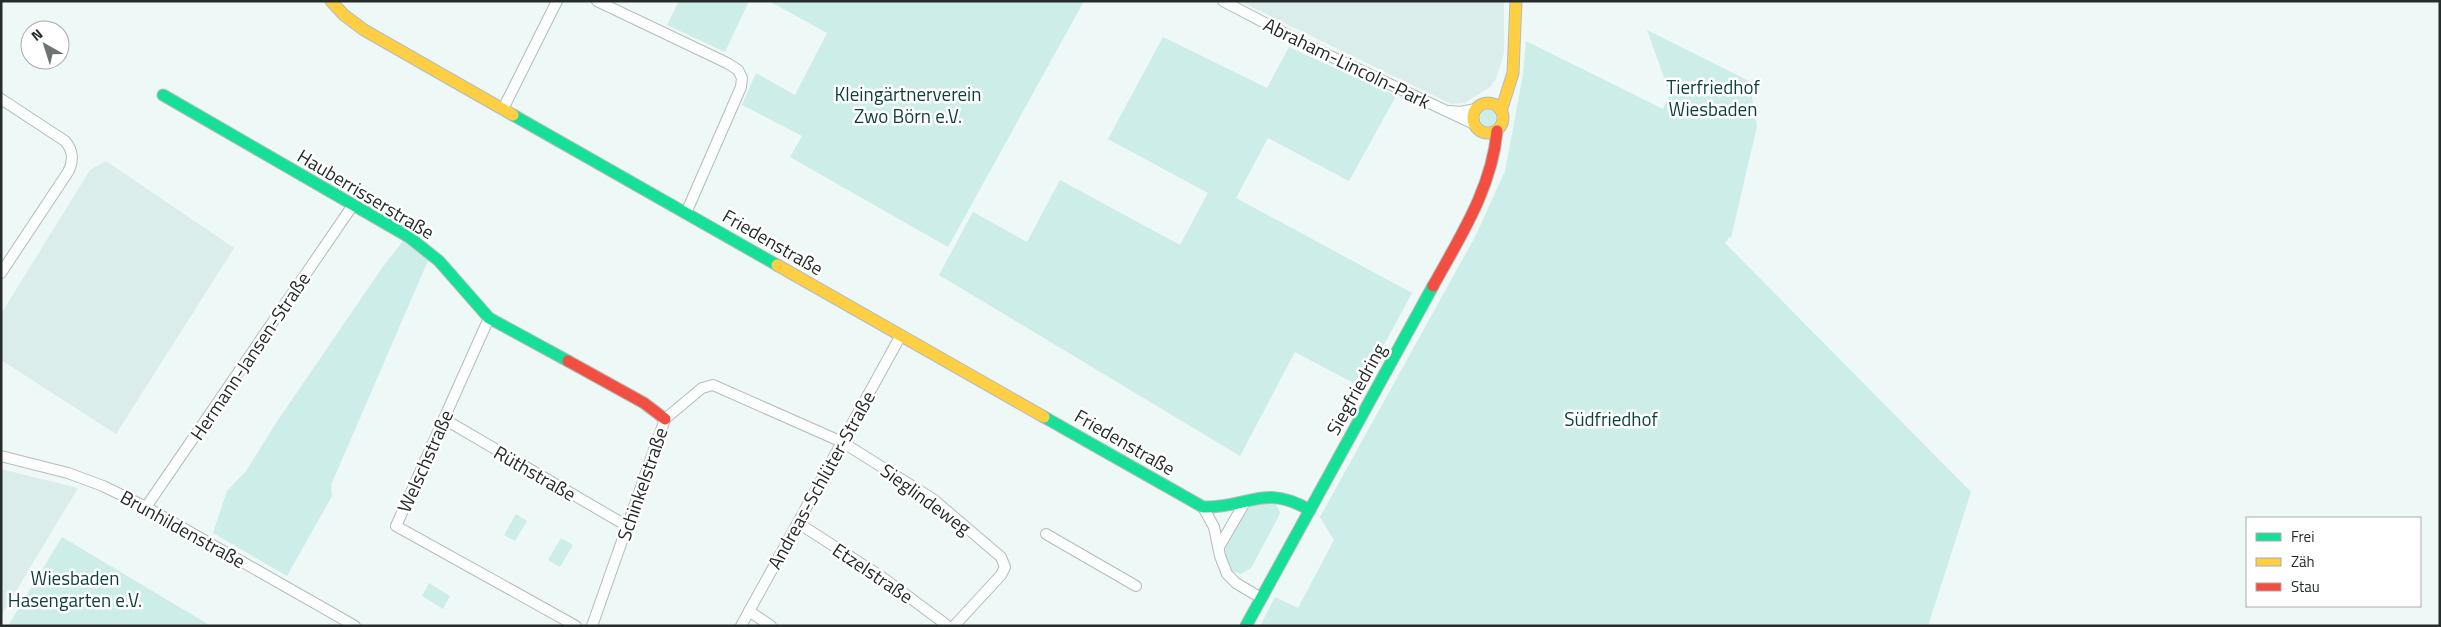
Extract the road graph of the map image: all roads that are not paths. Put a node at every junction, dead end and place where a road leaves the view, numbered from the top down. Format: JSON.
{"nodes":[{"id":1,"x":331,"y":1,"type":"edge"},
{"id":2,"x":557,"y":1,"type":"edge"},
{"id":3,"x":597,"y":1,"type":"edge"},
{"id":4,"x":1223,"y":1,"type":"edge"},
{"id":5,"x":1516,"y":1,"type":"edge"},
{"id":6,"x":1512,"y":66,"type":"junction"},
{"id":7,"x":163,"y":95,"type":"dead end"},
{"id":8,"x":1,"y":98,"type":"edge"},
{"id":9,"x":1489,"y":104,"type":"junction"},
{"id":10,"x":503,"y":109,"type":"junction"},
{"id":11,"x":1444,"y":110,"type":"junction"},
{"id":12,"x":1476,"y":110,"type":"junction"},
{"id":13,"x":1501,"y":112,"type":"junction"},
{"id":14,"x":1474,"y":124,"type":"junction"},
{"id":15,"x":1497,"y":130,"type":"junction"},
{"id":16,"x":1484,"y":133,"type":"junction"},
{"id":17,"x":1491,"y":168,"type":"junction"},
{"id":18,"x":354,"y":205,"type":"junction"},
{"id":19,"x":686,"y":213,"type":"junction"},
{"id":20,"x":1,"y":273,"type":"edge"},
{"id":21,"x":488,"y":318,"type":"junction"},
{"id":22,"x":901,"y":335,"type":"junction"},
{"id":23,"x":444,"y":419,"type":"junction"},
{"id":24,"x":665,"y":419,"type":"junction"},
{"id":25,"x":842,"y":442,"type":"junction"},
{"id":26,"x":1,"y":456,"type":"edge"},
{"id":27,"x":1245,"y":502,"type":"junction"},
{"id":28,"x":146,"y":507,"type":"junction"},
{"id":29,"x":1203,"y":507,"type":"junction"},
{"id":30,"x":1310,"y":510,"type":"junction"},
{"id":31,"x":798,"y":523,"type":"junction"},
{"id":32,"x":627,"y":526,"type":"junction"},
{"id":33,"x":1046,"y":534,"type":"dead end"},
{"id":34,"x":1219,"y":547,"type":"junction"},
{"id":35,"x":1136,"y":586,"type":"dead end"},
{"id":36,"x":1261,"y":598,"type":"junction"},
{"id":37,"x":749,"y":611,"type":"junction"},
{"id":38,"x":355,"y":626,"type":"edge"},
{"id":39,"x":576,"y":626,"type":"edge"},
{"id":40,"x":592,"y":626,"type":"edge"},
{"id":41,"x":741,"y":626,"type":"edge"},
{"id":42,"x":771,"y":626,"type":"edge"},
{"id":43,"x":948,"y":626,"type":"edge"},
{"id":44,"x":954,"y":626,"type":"edge"},
{"id":45,"x":1246,"y":626,"type":"edge"}],
"edges":[{"from":1,"to":10,"type":"street","name":"Friedenstraße"},
{"from":2,"to":10,"type":"street"},
{"from":3,"to":19,"type":"street"},
{"from":4,"to":11,"type":"street","name":"Abraham-Lincoln-Park"},
{"from":5,"to":6,"type":"street","name":"Siegfriedring"},
{"from":6,"to":9,"type":"street","name":"Siegfriedring"},
{"from":6,"to":13,"type":"street","name":"Siegfriedring"},
{"from":7,"to":18,"type":"street","name":"Hauberrisserstraße"},
{"from":8,"to":20,"type":"street"},
{"from":9,"to":12,"type":"street","name":"Siegfriedring"},
{"from":9,"to":13,"type":"street"},
{"from":10,"to":19,"type":"street","name":"Friedenstraße"},
{"from":11,"to":12,"type":"street","name":"Abraham-Lincoln-Park"},
{"from":11,"to":14,"type":"street","name":"Abraham-Lincoln-Park"},
{"from":12,"to":14,"type":"street"},
{"from":13,"to":15,"type":"street","name":"Siegfriedring"},
{"from":14,"to":16,"type":"street"},
{"from":15,"to":16,"type":"street"},
{"from":15,"to":17,"type":"street","name":"Siegfriedring"},
{"from":16,"to":17,"type":"street"},
{"from":17,"to":30,"type":"street","name":"Siegfriedring"},
{"from":18,"to":21,"type":"street","name":"Hauberrisserstraße"},
{"from":18,"to":28,"type":"street","name":"Hermann-Jansen-Straße"},
{"from":19,"to":22,"type":"street","name":"Friedenstraße"},
{"from":21,"to":23,"type":"street","name":"Welschstraße"},
{"from":21,"to":24,"type":"street","name":"Hauberrisserstraße"},
{"from":22,"to":25,"type":"street","name":"Andreas-Schlüter-Straße"},
{"from":22,"to":29,"type":"street","name":"Friedenstraße"},
{"from":23,"to":32,"type":"street","name":"Rüthstraße"},
{"from":23,"to":39,"type":"street","name":"Welschstraße"},
{"from":24,"to":25,"type":"street","name":"Schinkelstraße"},
{"from":24,"to":32,"type":"street","name":"Schinkelstraße"},
{"from":25,"to":31,"type":"street","name":"Andreas-Schlüter-Straße"},
{"from":25,"to":44,"type":"street","name":"Sieglindeweg"},
{"from":26,"to":28,"type":"street","name":"Brunhildenstraße"},
{"from":27,"to":29,"type":"street"},
{"from":27,"to":30,"type":"street"},
{"from":27,"to":34,"type":"street"},
{"from":28,"to":38,"type":"street","name":"Brunhildenstraße"},
{"from":29,"to":34,"type":"street"},
{"from":30,"to":36,"type":"street","name":"Siegfriedring"},
{"from":31,"to":37,"type":"street","name":"Andreas-Schlüter-Straße"},
{"from":31,"to":43,"type":"street","name":"Etzelstraße"},
{"from":32,"to":40,"type":"street","name":"Schinkelstraße"},
{"from":33,"to":35,"type":"street"},
{"from":34,"to":36,"type":"street"},
{"from":36,"to":45,"type":"street","name":"Siegfriedring"},
{"from":37,"to":41,"type":"street","name":"Andreas-Schlüter-Straße"},
{"from":37,"to":42,"type":"street"}]}
